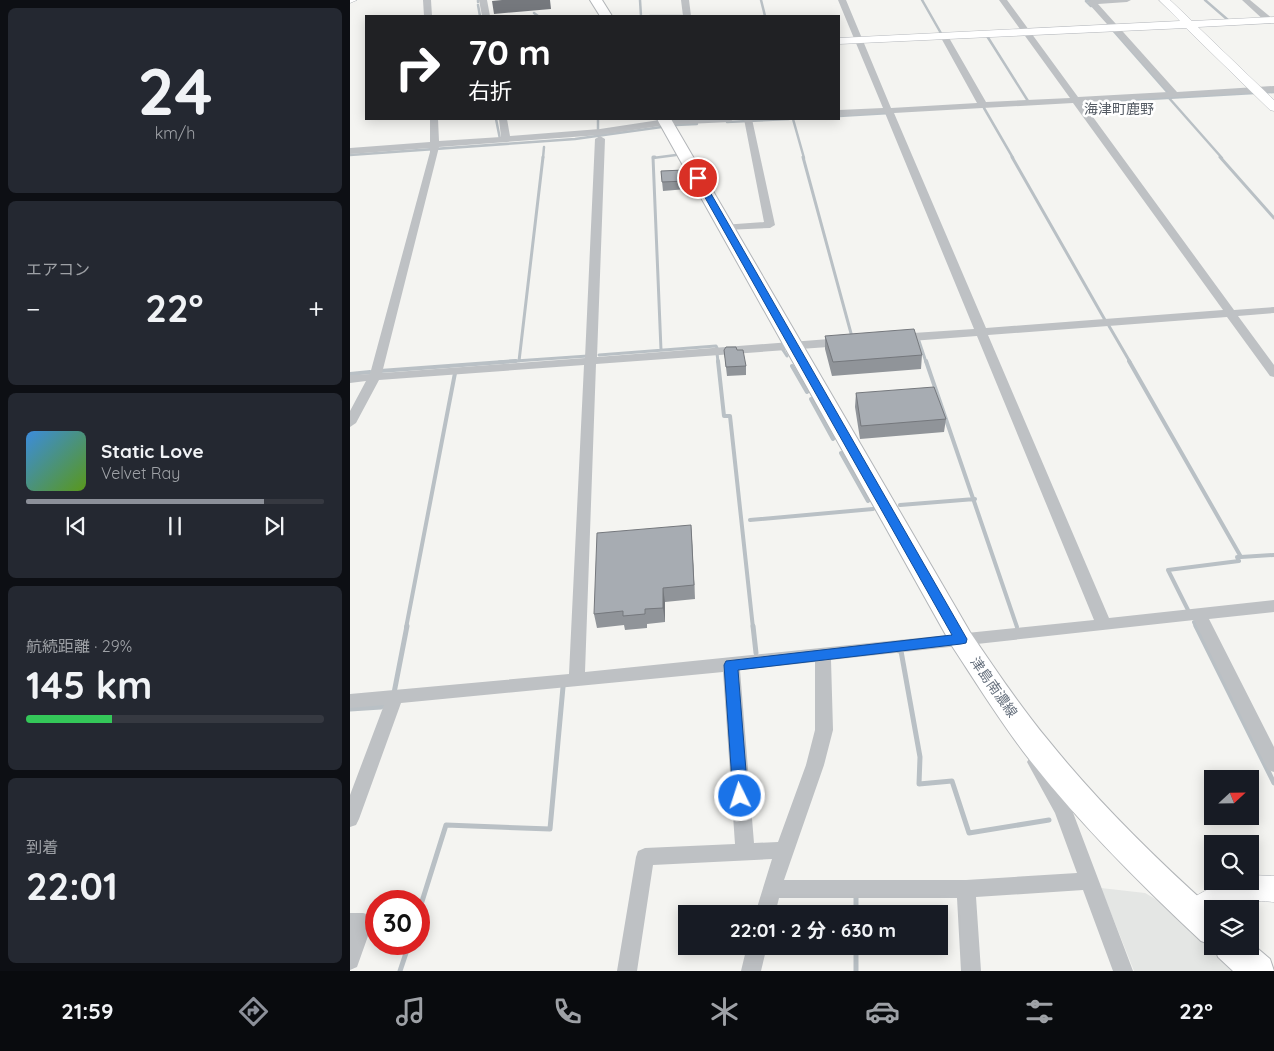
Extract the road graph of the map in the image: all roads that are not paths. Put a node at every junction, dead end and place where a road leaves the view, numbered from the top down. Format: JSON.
{"nodes":[{"id":1,"x":427,"y":0,"type":"edge"},
{"id":2,"x":483,"y":0,"type":"edge"},
{"id":3,"x":596,"y":0,"type":"edge"},
{"id":4,"x":685,"y":0,"type":"edge"},
{"id":5,"x":842,"y":0,"type":"edge"},
{"id":6,"x":1003,"y":0,"type":"edge"},
{"id":7,"x":1127,"y":0,"type":"edge"},
{"id":8,"x":1164,"y":0,"type":"edge"},
{"id":9,"x":1246,"y":0,"type":"edge"},
{"id":10,"x":428,"y":15,"type":"edge"},
{"id":11,"x":486,"y":15,"type":"edge"},
{"id":12,"x":605,"y":15,"type":"edge"},
{"id":13,"x":687,"y":15,"type":"edge"},
{"id":14,"x":1273,"y":20,"type":"edge"},
{"id":15,"x":1190,"y":24,"type":"junction"},
{"id":16,"x":1113,"y":28,"type":"junction"},
{"id":17,"x":1026,"y":32,"type":"junction"},
{"id":18,"x":944,"y":36,"type":"junction"},
{"id":19,"x":858,"y":40,"type":"junction"},
{"id":20,"x":840,"y":41,"type":"edge"},
{"id":21,"x":1274,"y":90,"type":"edge"},
{"id":22,"x":1258,"y":92,"type":"junction"},
{"id":23,"x":1172,"y":95,"type":"junction"},
{"id":24,"x":1078,"y":102,"type":"junction"},
{"id":25,"x":983,"y":105,"type":"junction"},
{"id":26,"x":1274,"y":107,"type":"edge"},
{"id":27,"x":889,"y":112,"type":"junction"},
{"id":28,"x":840,"y":113,"type":"edge"},
{"id":29,"x":434,"y":120,"type":"edge"},
{"id":30,"x":503,"y":120,"type":"edge"},
{"id":31,"x":700,"y":120,"type":"edge"},
{"id":32,"x":748,"y":120,"type":"edge"},
{"id":33,"x":667,"y":124,"type":"edge"},
{"id":34,"x":506,"y":140,"type":"junction"},
{"id":35,"x":600,"y":140,"type":"junction"},
{"id":36,"x":435,"y":149,"type":"junction"},
{"id":37,"x":350,"y":151,"type":"edge"},
{"id":38,"x":350,"y":158,"type":"edge"},
{"id":39,"x":726,"y":227,"type":"junction"},
{"id":40,"x":1274,"y":310,"type":"edge"},
{"id":41,"x":1230,"y":313,"type":"junction"},
{"id":42,"x":981,"y":331,"type":"junction"},
{"id":43,"x":883,"y":339,"type":"edge"},
{"id":44,"x":853,"y":341,"type":"edge"},
{"id":45,"x":794,"y":346,"type":"junction"},
{"id":46,"x":592,"y":360,"type":"junction"},
{"id":47,"x":1274,"y":373,"type":"edge"},
{"id":48,"x":375,"y":377,"type":"junction"},
{"id":49,"x":350,"y":379,"type":"edge"},
{"id":50,"x":350,"y":424,"type":"edge"},
{"id":51,"x":1274,"y":606,"type":"edge"},
{"id":52,"x":1199,"y":614,"type":"junction"},
{"id":53,"x":1104,"y":624,"type":"junction"},
{"id":54,"x":961,"y":639,"type":"junction"},
{"id":55,"x":823,"y":655,"type":"junction"},
{"id":56,"x":730,"y":665,"type":"junction"},
{"id":57,"x":577,"y":680,"type":"junction"},
{"id":58,"x":395,"y":697,"type":"junction"},
{"id":59,"x":350,"y":701,"type":"edge"},
{"id":60,"x":1012,"y":715,"type":"junction"},
{"id":61,"x":1274,"y":765,"type":"edge"},
{"id":62,"x":350,"y":819,"type":"edge"},
{"id":63,"x":786,"y":850,"type":"junction"},
{"id":64,"x":745,"y":852,"type":"junction"},
{"id":65,"x":1090,"y":881,"type":"junction"},
{"id":66,"x":966,"y":888,"type":"junction"},
{"id":67,"x":772,"y":889,"type":"junction"},
{"id":68,"x":1274,"y":889,"type":"edge"},
{"id":69,"x":768,"y":905,"type":"edge"},
{"id":70,"x":350,"y":922,"type":"edge"},
{"id":71,"x":1203,"y":922,"type":"edge"},
{"id":72,"x":755,"y":955,"type":"edge"},
{"id":73,"x":1240,"y":955,"type":"edge"},
{"id":74,"x":350,"y":960,"type":"edge"},
{"id":75,"x":627,"y":971,"type":"edge"},
{"id":76,"x":751,"y":971,"type":"edge"},
{"id":77,"x":971,"y":971,"type":"edge"},
{"id":78,"x":1124,"y":971,"type":"edge"},
{"id":79,"x":1258,"y":971,"type":"edge"}],
"edges":[{"from":1,"to":10,"type":"street"},
{"from":2,"to":11,"type":"street"},
{"from":3,"to":12,"type":"main road"},
{"from":4,"to":13,"type":"street"},
{"from":5,"to":19,"type":"street"},
{"from":6,"to":17,"type":"street"},
{"from":7,"to":16,"type":"street"},
{"from":8,"to":15,"type":"street"},
{"from":9,"to":14,"type":"street"},
{"from":14,"to":15,"type":"street"},
{"from":15,"to":16,"type":"street"},
{"from":15,"to":22,"type":"street"},
{"from":16,"to":17,"type":"street"},
{"from":16,"to":23,"type":"street"},
{"from":17,"to":18,"type":"street"},
{"from":17,"to":24,"type":"street"},
{"from":18,"to":19,"type":"street"},
{"from":18,"to":25,"type":"street"},
{"from":19,"to":20,"type":"street"},
{"from":19,"to":27,"type":"street"},
{"from":21,"to":22,"type":"street"},
{"from":22,"to":23,"type":"street"},
{"from":22,"to":26,"type":"street"},
{"from":23,"to":24,"type":"street"},
{"from":24,"to":25,"type":"street"},
{"from":24,"to":41,"type":"street"},
{"from":25,"to":27,"type":"street"},
{"from":27,"to":28,"type":"street"},
{"from":27,"to":42,"type":"street"},
{"from":29,"to":36,"type":"street"},
{"from":30,"to":34,"type":"street"},
{"from":31,"to":33,"type":"street"},
{"from":32,"to":39,"type":"street"},
{"from":33,"to":34,"type":"street"},
{"from":33,"to":35,"type":"street"},
{"from":33,"to":39,"type":"main road","name":"津島南濃線"},
{"from":34,"to":36,"type":"street"},
{"from":35,"to":36,"type":"street"},
{"from":35,"to":46,"type":"street"},
{"from":36,"to":37,"type":"street"},
{"from":36,"to":38,"type":"street"},
{"from":36,"to":48,"type":"street"},
{"from":39,"to":45,"type":"main road","name":"津島南濃線"},
{"from":40,"to":41,"type":"street"},
{"from":41,"to":42,"type":"street"},
{"from":41,"to":47,"type":"street"},
{"from":42,"to":43,"type":"street"},
{"from":42,"to":53,"type":"street"},
{"from":44,"to":45,"type":"street"},
{"from":45,"to":46,"type":"street"},
{"from":45,"to":54,"type":"main road","name":"津島南濃線"},
{"from":46,"to":48,"type":"street"},
{"from":46,"to":57,"type":"street"},
{"from":48,"to":49,"type":"street"},
{"from":48,"to":50,"type":"street"},
{"from":51,"to":52,"type":"street"},
{"from":52,"to":53,"type":"street"},
{"from":52,"to":61,"type":"street"},
{"from":53,"to":54,"type":"street"},
{"from":54,"to":55,"type":"street"},
{"from":54,"to":60,"type":"main road","name":"津島南濃線"},
{"from":55,"to":56,"type":"street"},
{"from":55,"to":63,"type":"street"},
{"from":56,"to":57,"type":"street"},
{"from":56,"to":64,"type":"street"},
{"from":57,"to":58,"type":"street"},
{"from":58,"to":59,"type":"street"},
{"from":58,"to":62,"type":"street"},
{"from":60,"to":65,"type":"street"},
{"from":60,"to":71,"type":"main road","name":"津島南濃線"},
{"from":63,"to":64,"type":"street"},
{"from":63,"to":67,"type":"street"},
{"from":64,"to":75,"type":"street"},
{"from":65,"to":66,"type":"street"},
{"from":65,"to":78,"type":"street"},
{"from":66,"to":67,"type":"street"},
{"from":66,"to":77,"type":"street"},
{"from":67,"to":69,"type":"street"},
{"from":68,"to":71,"type":"street"},
{"from":70,"to":74,"type":"street"},
{"from":72,"to":76,"type":"street"},
{"from":73,"to":79,"type":"main road"}]}
